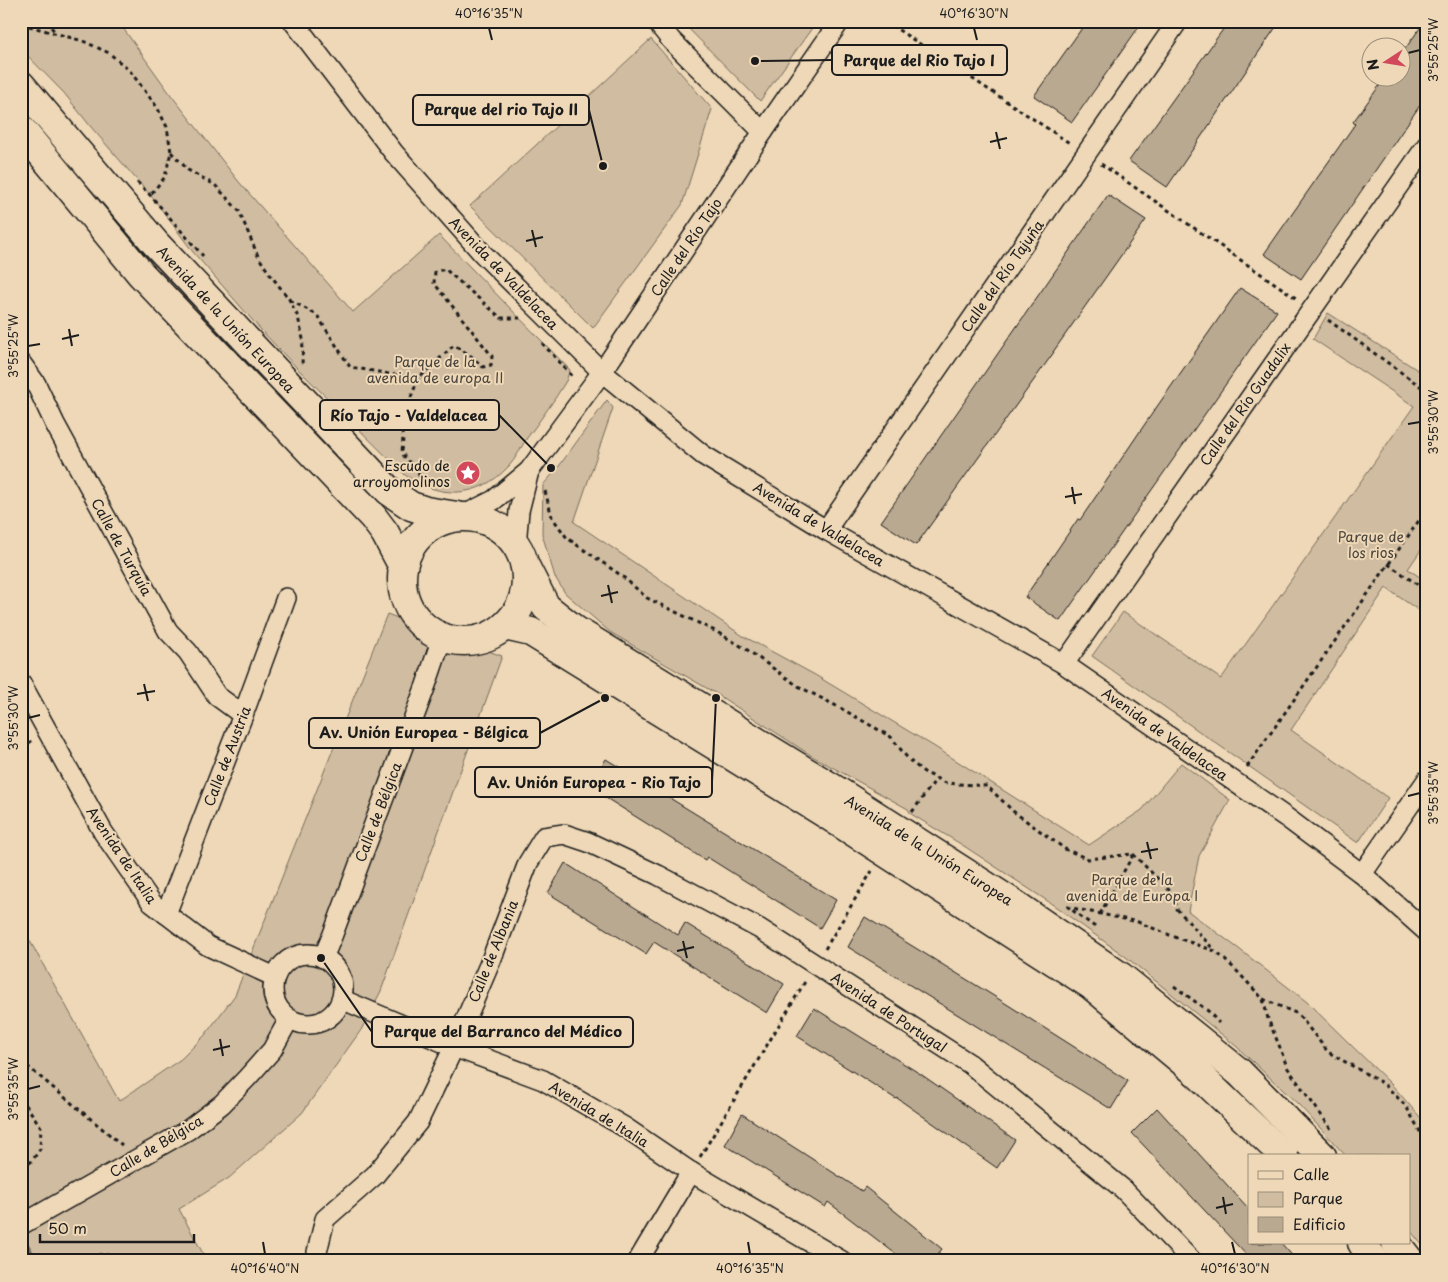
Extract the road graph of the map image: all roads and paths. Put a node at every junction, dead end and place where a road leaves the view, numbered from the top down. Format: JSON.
{"nodes":[{"id":1,"x":46,"y":21,"type":"edge"},
{"id":2,"x":293,"y":21,"type":"edge"},
{"id":3,"x":656,"y":21,"type":"edge"},
{"id":4,"x":840,"y":21,"type":"edge"},
{"id":5,"x":885,"y":21,"type":"edge"},
{"id":6,"x":1178,"y":21,"type":"edge"},
{"id":7,"x":21,"y":27,"type":"edge"},
{"id":8,"x":56,"y":33,"type":"junction"},
{"id":9,"x":21,"y":85,"type":"edge"},
{"id":10,"x":21,"y":129,"type":"edge"},
{"id":11,"x":763,"y":132,"type":"junction"},
{"id":12,"x":1427,"y":145,"type":"edge"},
{"id":13,"x":171,"y":152,"type":"junction"},
{"id":14,"x":1086,"y":154,"type":"junction"},
{"id":15,"x":150,"y":195,"type":"dead end"},
{"id":16,"x":289,"y":299,"type":"junction"},
{"id":17,"x":1312,"y":309,"type":"junction"},
{"id":18,"x":525,"y":324,"type":"dead end"},
{"id":19,"x":537,"y":337,"type":"dead end"},
{"id":20,"x":21,"y":363,"type":"edge"},
{"id":21,"x":602,"y":372,"type":"junction"},
{"id":22,"x":302,"y":373,"type":"dead end"},
{"id":23,"x":573,"y":377,"type":"dead end"},
{"id":24,"x":418,"y":379,"type":"junction"},
{"id":25,"x":1427,"y":391,"type":"edge"},
{"id":26,"x":529,"y":471,"type":"junction"},
{"id":27,"x":542,"y":484,"type":"dead end"},
{"id":28,"x":411,"y":506,"type":"junction"},
{"id":29,"x":1427,"y":509,"type":"edge"},
{"id":30,"x":460,"y":516,"type":"junction"},
{"id":31,"x":826,"y":530,"type":"junction"},
{"id":32,"x":521,"y":556,"type":"junction"},
{"id":33,"x":402,"y":564,"type":"junction"},
{"id":34,"x":1388,"y":564,"type":"junction"},
{"id":35,"x":1427,"y":591,"type":"edge"},
{"id":36,"x":286,"y":598,"type":"dead end"},
{"id":37,"x":505,"y":626,"type":"junction"},
{"id":38,"x":442,"y":638,"type":"junction"},
{"id":39,"x":1064,"y":664,"type":"junction"},
{"id":40,"x":21,"y":682,"type":"edge"},
{"id":41,"x":243,"y":715,"type":"junction"},
{"id":42,"x":936,"y":778,"type":"junction"},
{"id":43,"x":1427,"y":780,"type":"edge"},
{"id":44,"x":1236,"y":783,"type":"junction"},
{"id":45,"x":911,"y":814,"type":"dead end"},
{"id":46,"x":544,"y":838,"type":"joint"},
{"id":47,"x":884,"y":851,"type":"junction"},
{"id":48,"x":1134,"y":854,"type":"junction"},
{"id":49,"x":1362,"y":874,"type":"junction"},
{"id":50,"x":166,"y":914,"type":"junction"},
{"id":51,"x":1100,"y":914,"type":"junction"},
{"id":52,"x":1099,"y":930,"type":"dead end"},
{"id":53,"x":1427,"y":932,"type":"edge"},
{"id":54,"x":1215,"y":951,"type":"junction"},
{"id":55,"x":323,"y":958,"type":"junction"},
{"id":56,"x":815,"y":964,"type":"junction"},
{"id":57,"x":275,"y":977,"type":"junction"},
{"id":58,"x":1169,"y":982,"type":"dead end"},
{"id":59,"x":342,"y":999,"type":"junction"},
{"id":60,"x":1263,"y":999,"type":"junction"},
{"id":61,"x":289,"y":1019,"type":"junction"},
{"id":62,"x":1221,"y":1025,"type":"dead end"},
{"id":63,"x":454,"y":1047,"type":"junction"},
{"id":64,"x":21,"y":1061,"type":"edge"},
{"id":65,"x":21,"y":1098,"type":"edge"},
{"id":66,"x":1327,"y":1144,"type":"edge"},
{"id":67,"x":1427,"y":1144,"type":"edge"},
{"id":68,"x":1282,"y":1154,"type":"edge"},
{"id":69,"x":138,"y":1158,"type":"junction"},
{"id":70,"x":21,"y":1169,"type":"edge"},
{"id":71,"x":692,"y":1172,"type":"junction"},
{"id":72,"x":21,"y":1225,"type":"edge"},
{"id":73,"x":1363,"y":1244,"type":"edge"},
{"id":74,"x":1397,"y":1244,"type":"edge"},
{"id":75,"x":75,"y":1261,"type":"edge"},
{"id":76,"x":126,"y":1261,"type":"edge"},
{"id":77,"x":319,"y":1261,"type":"edge"},
{"id":78,"x":638,"y":1261,"type":"edge"},
{"id":79,"x":842,"y":1261,"type":"edge"},
{"id":80,"x":1192,"y":1261,"type":"edge"},
{"id":81,"x":1375,"y":1261,"type":"edge"},
{"id":82,"x":1410,"y":1261,"type":"edge"}],
"edges":[{"from":1,"to":8,"type":"path"},
{"from":2,"to":21,"type":"street","name":"Avenida de Valdelacea"},
{"from":3,"to":11,"type":"street"},
{"from":4,"to":11,"type":"street","name":"Calle del Río Tajo"},
{"from":5,"to":14,"type":"path"},
{"from":6,"to":14,"type":"street","name":"Calle del Río Tajuña"},
{"from":7,"to":8,"type":"path"},
{"from":8,"to":13,"type":"path"},
{"from":9,"to":28,"type":"main road","name":"Avenida de la Unión Europea"},
{"from":10,"to":33,"type":"main road"},
{"from":11,"to":21,"type":"street","name":"Calle del Río Tajo"},
{"from":12,"to":17,"type":"street","name":"Calle del Río Guadalix"},
{"from":13,"to":15,"type":"path"},
{"from":13,"to":16,"type":"path"},
{"from":14,"to":17,"type":"path"},
{"from":14,"to":31,"type":"street","name":"Calle del Río Tajuña"},
{"from":16,"to":22,"type":"path"},
{"from":16,"to":24,"type":"path"},
{"from":17,"to":25,"type":"path"},
{"from":17,"to":39,"type":"street","name":"Calle del Río Guadalix"},
{"from":18,"to":24,"type":"path"},
{"from":19,"to":23,"type":"path"},
{"from":20,"to":41,"type":"street","name":"Calle de Turquía"},
{"from":21,"to":26,"type":"street","name":"Calle del Río Tajo"},
{"from":21,"to":31,"type":"street","name":"Avenida de Valdelacea"},
{"from":24,"to":28,"type":"path"},
{"from":26,"to":30,"type":"street","name":"Calle del Río Tajo"},
{"from":26,"to":32,"type":"street","name":"Calle del Río Tajo"},
{"from":27,"to":42,"type":"path"},
{"from":28,"to":30,"type":"main road","name":"Avenida de la Unión Europea"},
{"from":29,"to":34,"type":"path"},
{"from":30,"to":32,"type":"main road"},
{"from":30,"to":33,"type":"main road"},
{"from":31,"to":39,"type":"street","name":"Avenida de Valdelacea"},
{"from":32,"to":37,"type":"main road"},
{"from":32,"to":66,"type":"main road","name":"Avenida de la Unión Europea"},
{"from":33,"to":38,"type":"main road"},
{"from":34,"to":35,"type":"path"},
{"from":34,"to":44,"type":"path"},
{"from":36,"to":41,"type":"street","name":"Calle de Austria"},
{"from":37,"to":38,"type":"main road"},
{"from":37,"to":47,"type":"main road","name":"Avenida de la Unión Europea"},
{"from":38,"to":55,"type":"street","name":"Calle de Bélgica"},
{"from":39,"to":44,"type":"street","name":"Avenida de Valdelacea"},
{"from":40,"to":50,"type":"street","name":"Avenida de Italia"},
{"from":41,"to":50,"type":"street","name":"Calle de Austria"},
{"from":42,"to":45,"type":"path"},
{"from":42,"to":48,"type":"path"},
{"from":43,"to":49,"type":"street"},
{"from":44,"to":49,"type":"street","name":"Avenida de Valdelacea"},
{"from":46,"to":56,"type":"street","name":"Avenida de Portugal"},
{"from":46,"to":63,"type":"street","name":"Calle de Albania"},
{"from":47,"to":56,"type":"path"},
{"from":47,"to":68,"type":"main road","name":"Avenida de la Unión Europea"},
{"from":48,"to":51,"type":"path"},
{"from":48,"to":54,"type":"path"},
{"from":49,"to":53,"type":"street","name":"Avenida de Valdelacea"},
{"from":50,"to":57,"type":"street","name":"Avenida de Italia"},
{"from":51,"to":52,"type":"path"},
{"from":51,"to":54,"type":"path"},
{"from":54,"to":60,"type":"path"},
{"from":55,"to":57,"type":"street"},
{"from":55,"to":59,"type":"street"},
{"from":56,"to":71,"type":"path"},
{"from":56,"to":80,"type":"street","name":"Avenida de Portugal"},
{"from":57,"to":61,"type":"street"},
{"from":58,"to":62,"type":"path"},
{"from":59,"to":61,"type":"street"},
{"from":59,"to":63,"type":"street","name":"Avenida de Italia"},
{"from":60,"to":66,"type":"path"},
{"from":60,"to":67,"type":"path"},
{"from":61,"to":69,"type":"street","name":"Calle de Bélgica"},
{"from":63,"to":71,"type":"street","name":"Avenida de Italia"},
{"from":63,"to":77,"type":"street","name":"Calle de Albania"},
{"from":64,"to":69,"type":"path"},
{"from":65,"to":70,"type":"path"},
{"from":69,"to":72,"type":"street","name":"Calle de Bélgica"},
{"from":71,"to":78,"type":"street"},
{"from":71,"to":79,"type":"street","name":"Avenida de Italia"},
{"from":73,"to":81,"type":"main road"},
{"from":74,"to":82,"type":"main road"},
{"from":75,"to":76,"type":"path"}]}
